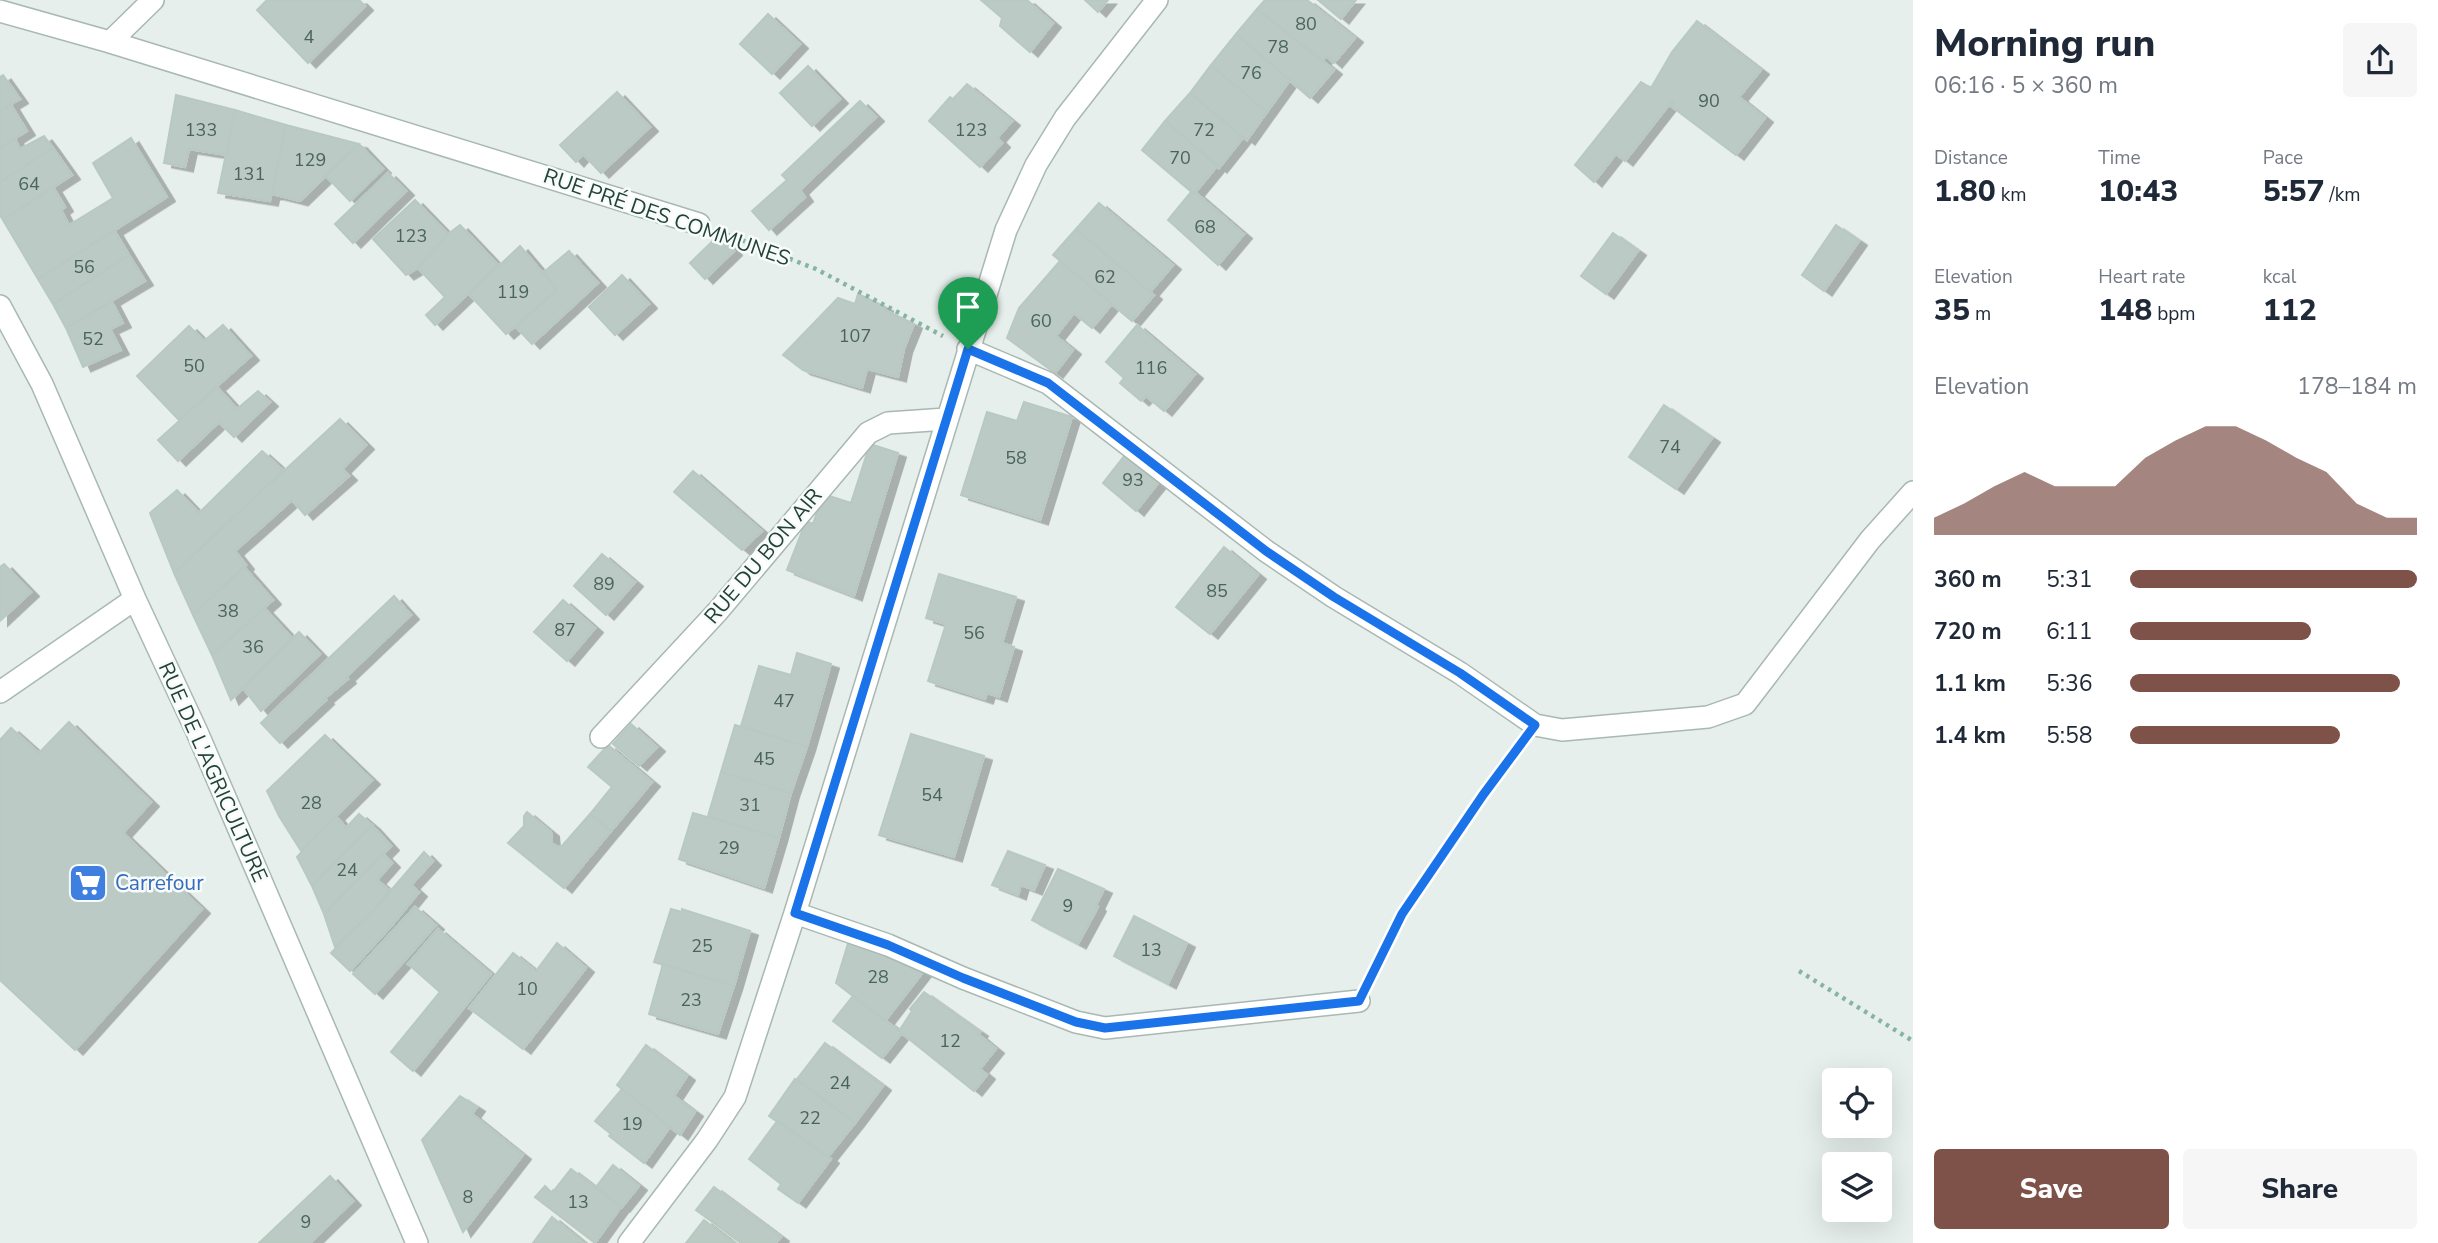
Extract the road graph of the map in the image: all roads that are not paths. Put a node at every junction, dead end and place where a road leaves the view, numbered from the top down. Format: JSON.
{"nodes":[{"id":1,"x":153,"y":0,"type":"edge"},
{"id":2,"x":1157,"y":0,"type":"edge"},
{"id":3,"x":0,"y":11,"type":"edge"},
{"id":4,"x":110,"y":42,"type":"junction"},
{"id":5,"x":699,"y":224,"type":"road end"},
{"id":6,"x":0,"y":306,"type":"edge"},
{"id":7,"x":968,"y":349,"type":"junction"},
{"id":8,"x":946,"y":419,"type":"junction"},
{"id":9,"x":1913,"y":492,"type":"edge"},
{"id":10,"x":135,"y":599,"type":"junction"},
{"id":11,"x":0,"y":692,"type":"edge"},
{"id":12,"x":601,"y":737,"type":"dead end"},
{"id":13,"x":795,"y":913,"type":"junction"},
{"id":14,"x":1359,"y":1001,"type":"road end"},
{"id":15,"x":417,"y":1243,"type":"edge"},
{"id":16,"x":629,"y":1243,"type":"edge"}],
"edges":[{"from":1,"to":4,"type":"street"},
{"from":2,"to":7,"type":"street"},
{"from":3,"to":4,"type":"street","name":"RUE PRÉ DES COMMUNES"},
{"from":4,"to":5,"type":"street","name":"RUE PRÉ DES COMMUNES"},
{"from":6,"to":10,"type":"street","name":"RUE DE L'AGRICULTURE"},
{"from":7,"to":8,"type":"street"},
{"from":7,"to":9,"type":"street"},
{"from":8,"to":12,"type":"street","name":"RUE DU BON AIR"},
{"from":8,"to":13,"type":"street"},
{"from":10,"to":11,"type":"street"},
{"from":10,"to":15,"type":"street","name":"RUE DE L'AGRICULTURE"},
{"from":13,"to":14,"type":"street"},
{"from":13,"to":16,"type":"street"}]}
